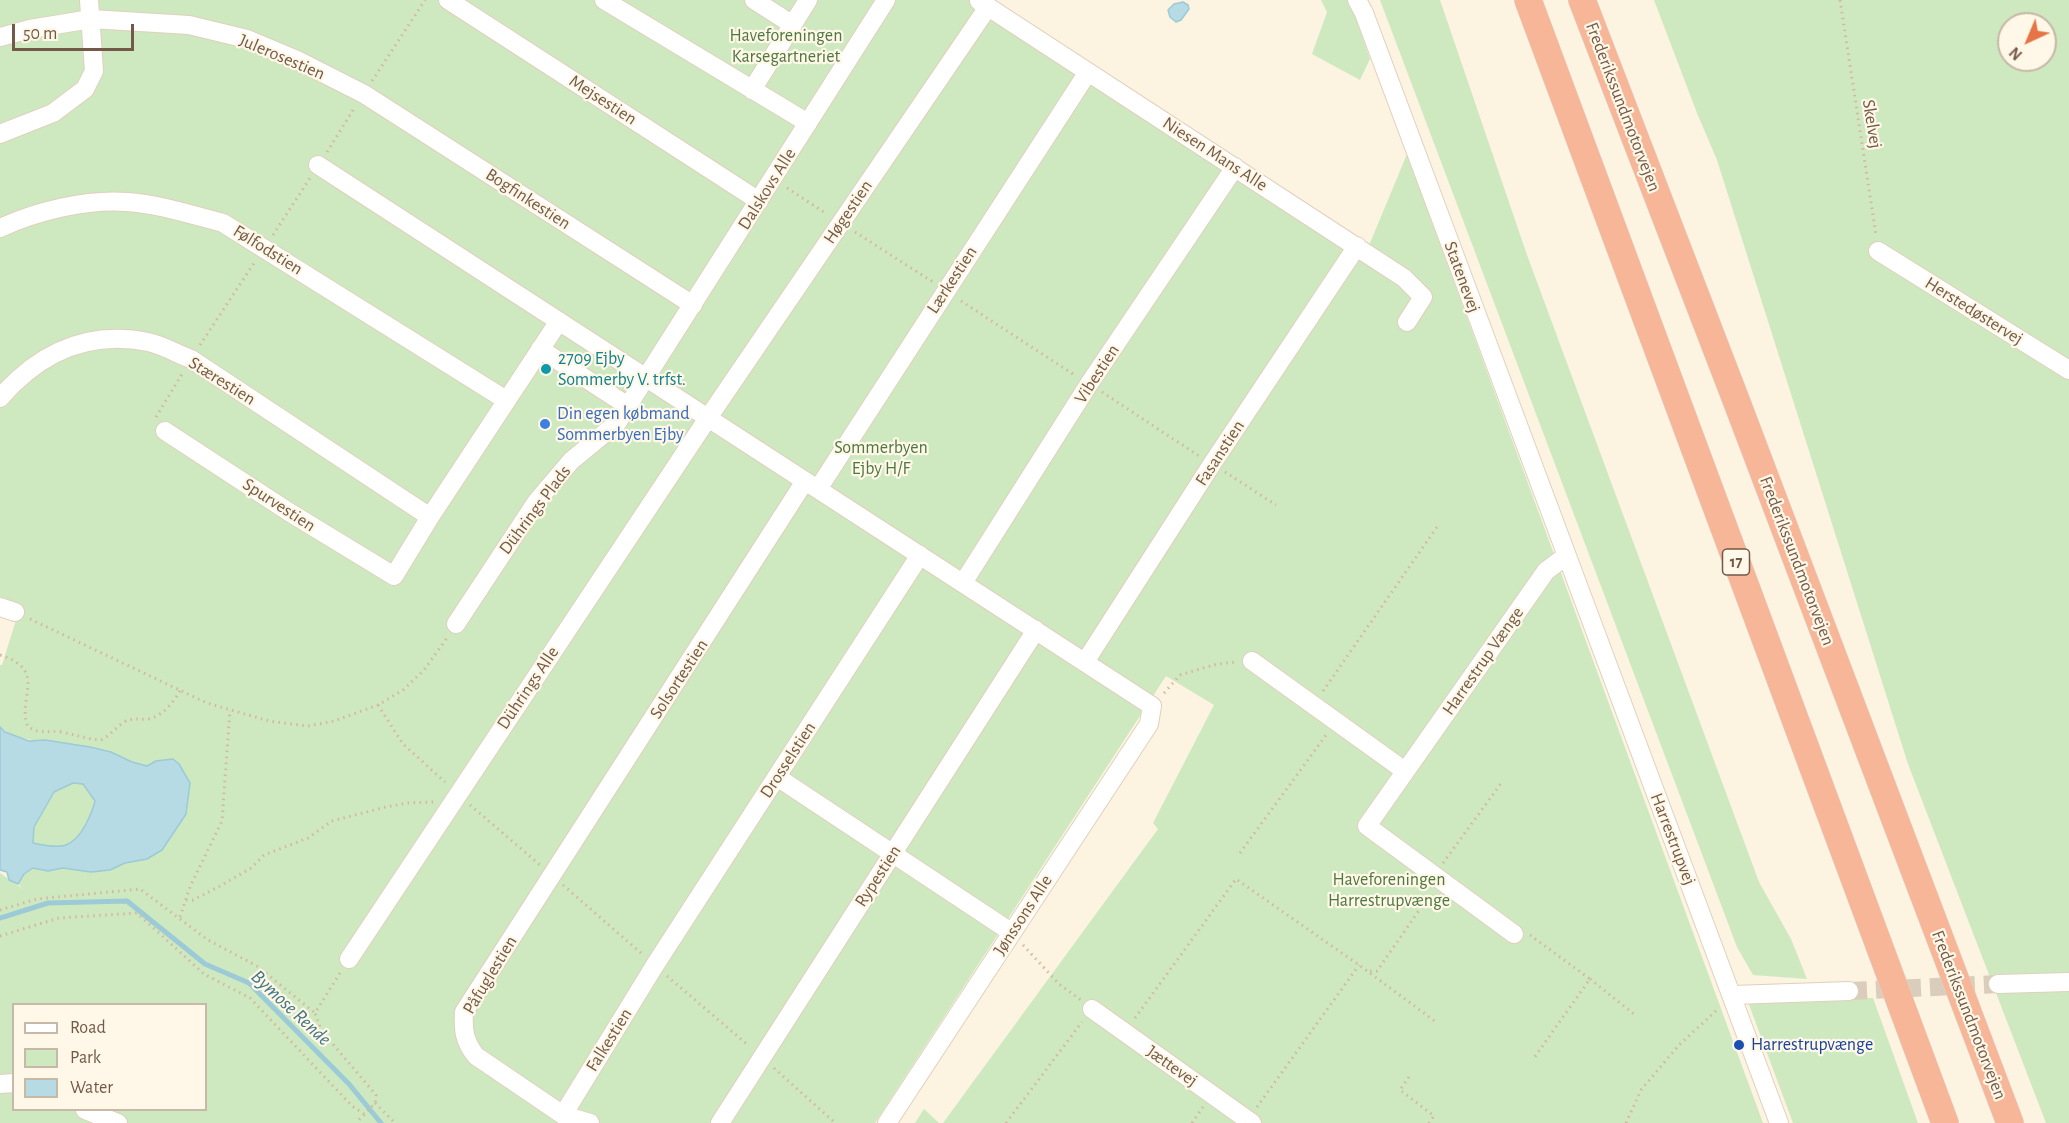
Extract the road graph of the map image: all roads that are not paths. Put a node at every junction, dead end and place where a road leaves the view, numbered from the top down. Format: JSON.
{"nodes":[{"id":1,"x":89,"y":0,"type":"edge"},
{"id":2,"x":448,"y":0,"type":"edge"},
{"id":3,"x":604,"y":0,"type":"edge"},
{"id":4,"x":754,"y":0,"type":"edge"},
{"id":5,"x":808,"y":0,"type":"edge"},
{"id":6,"x":886,"y":0,"type":"edge"},
{"id":7,"x":1357,"y":0,"type":"edge"},
{"id":8,"x":1527,"y":0,"type":"edge"},
{"id":9,"x":1582,"y":0,"type":"edge"},
{"id":10,"x":983,"y":4,"type":"edge"},
{"id":11,"x":91,"y":19,"type":"junction"},
{"id":12,"x":793,"y":25,"type":"junction"},
{"id":13,"x":0,"y":37,"type":"edge"},
{"id":14,"x":1088,"y":72,"type":"junction"},
{"id":15,"x":752,"y":90,"type":"junction"},
{"id":16,"x":363,"y":93,"type":"joint"},
{"id":17,"x":808,"y":123,"type":"junction"},
{"id":18,"x":0,"y":134,"type":"edge"},
{"id":19,"x":318,"y":165,"type":"road end"},
{"id":20,"x":1235,"y":167,"type":"junction"},
{"id":21,"x":759,"y":201,"type":"junction"},
{"id":22,"x":0,"y":228,"type":"edge"},
{"id":23,"x":1357,"y":246,"type":"junction"},
{"id":24,"x":1878,"y":251,"type":"road end"},
{"id":25,"x":693,"y":305,"type":"junction"},
{"id":26,"x":559,"y":321,"type":"junction"},
{"id":27,"x":1407,"y":322,"type":"dead end"},
{"id":28,"x":540,"y":349,"type":"junction"},
{"id":29,"x":2069,"y":370,"type":"edge"},
{"id":30,"x":647,"y":378,"type":"junction"},
{"id":31,"x":1,"y":397,"type":"edge"},
{"id":32,"x":506,"y":400,"type":"junction"},
{"id":33,"x":628,"y":406,"type":"junction"},
{"id":34,"x":708,"y":418,"type":"junction"},
{"id":35,"x":165,"y":431,"type":"road end"},
{"id":36,"x":812,"y":485,"type":"junction"},
{"id":37,"x":430,"y":517,"type":"junction"},
{"id":38,"x":920,"y":555,"type":"junction"},
{"id":39,"x":1566,"y":556,"type":"junction"},
{"id":40,"x":963,"y":583,"type":"junction"},
{"id":41,"x":456,"y":624,"type":"road end"},
{"id":42,"x":1036,"y":630,"type":"junction"},
{"id":43,"x":1252,"y":661,"type":"road end"},
{"id":44,"x":1085,"y":662,"type":"junction"},
{"id":45,"x":1405,"y":771,"type":"junction"},
{"id":46,"x":777,"y":777,"type":"junction"},
{"id":47,"x":893,"y":853,"type":"junction"},
{"id":48,"x":552,"y":876,"type":"joint"},
{"id":49,"x":1010,"y":934,"type":"junction"},
{"id":50,"x":1514,"y":934,"type":"road end"},
{"id":51,"x":350,"y":959,"type":"road end"},
{"id":52,"x":655,"y":966,"type":"joint"},
{"id":53,"x":2069,"y":982,"type":"edge"},
{"id":54,"x":1998,"y":984,"type":"tunnel mouth"},
{"id":55,"x":1849,"y":991,"type":"tunnel mouth"},
{"id":56,"x":1733,"y":995,"type":"junction"},
{"id":57,"x":1092,"y":1009,"type":"road end"},
{"id":58,"x":88,"y":1111,"type":"edge"},
{"id":59,"x":563,"y":1114,"type":"junction"},
{"id":60,"x":1250,"y":1122,"type":"edge"},
{"id":61,"x":118,"y":1123,"type":"edge"},
{"id":62,"x":590,"y":1123,"type":"edge"},
{"id":63,"x":720,"y":1123,"type":"edge"},
{"id":64,"x":887,"y":1123,"type":"edge"},
{"id":65,"x":1779,"y":1123,"type":"edge"},
{"id":66,"x":1946,"y":1123,"type":"edge"},
{"id":67,"x":2010,"y":1123,"type":"edge"}],
"edges":[{"from":1,"to":11,"type":"street"},
{"from":2,"to":21,"type":"street","name":"Mejsestien"},
{"from":3,"to":15,"type":"street"},
{"from":4,"to":12,"type":"street"},
{"from":5,"to":12,"type":"street"},
{"from":6,"to":17,"type":"street","name":"Dalskovs Alle"},
{"from":7,"to":39,"type":"street","name":"Statenevej"},
{"from":8,"to":66,"type":"highway","number":"17"},
{"from":9,"to":67,"type":"highway","name":"Frederikssundmotorvejen"},
{"from":10,"to":14,"type":"street","name":"Niesen Mans Alle"},
{"from":10,"to":34,"type":"street","name":"Høgestien"},
{"from":11,"to":13,"type":"street","name":"Julerosestien"},
{"from":11,"to":16,"type":"street","name":"Julerosestien"},
{"from":11,"to":18,"type":"street"},
{"from":12,"to":15,"type":"street"},
{"from":14,"to":20,"type":"street","name":"Niesen Mans Alle"},
{"from":14,"to":36,"type":"street","name":"Lærkestien"},
{"from":15,"to":17,"type":"street"},
{"from":16,"to":25,"type":"street","name":"Bogfinkestien"},
{"from":17,"to":21,"type":"street","name":"Dalskovs Alle"},
{"from":19,"to":26,"type":"street"},
{"from":20,"to":23,"type":"street","name":"Niesen Mans Alle"},
{"from":20,"to":40,"type":"street","name":"Vibestien"},
{"from":21,"to":25,"type":"street","name":"Dalskovs Alle"},
{"from":22,"to":32,"type":"street","name":"Følfodstien"},
{"from":23,"to":27,"type":"street","name":"Niesen Mans Alle"},
{"from":23,"to":44,"type":"street","name":"Fasanstien"},
{"from":24,"to":29,"type":"street","name":"Herstedøstervej"},
{"from":25,"to":30,"type":"street","name":"Dalskovs Alle"},
{"from":26,"to":28,"type":"street"},
{"from":26,"to":30,"type":"street"},
{"from":28,"to":32,"type":"street"},
{"from":28,"to":33,"type":"street"},
{"from":30,"to":33,"type":"street","name":"Dührings Plads"},
{"from":30,"to":34,"type":"street"},
{"from":31,"to":37,"type":"street","name":"Stærestien"},
{"from":32,"to":37,"type":"street"},
{"from":33,"to":41,"type":"street","name":"Dührings Plads"},
{"from":34,"to":36,"type":"street"},
{"from":34,"to":51,"type":"street","name":"Dührings Alle"},
{"from":35,"to":37,"type":"street","name":"Spurvestien"},
{"from":36,"to":38,"type":"street"},
{"from":36,"to":48,"type":"street","name":"Solsortestien"},
{"from":38,"to":40,"type":"street"},
{"from":38,"to":46,"type":"street","name":"Drosselstien"},
{"from":39,"to":45,"type":"street","name":"Harrestrup Vænge"},
{"from":39,"to":56,"type":"street","name":"Harrestrupvej"},
{"from":40,"to":42,"type":"street"},
{"from":42,"to":44,"type":"street"},
{"from":42,"to":47,"type":"street","name":"Rypestien"},
{"from":43,"to":45,"type":"street"},
{"from":44,"to":49,"type":"street","name":"Jønssons Alle"},
{"from":45,"to":50,"type":"street","name":"Harrestrup Vænge"},
{"from":46,"to":47,"type":"street"},
{"from":46,"to":52,"type":"street","name":"Drosselstien"},
{"from":47,"to":49,"type":"street"},
{"from":47,"to":63,"type":"street","name":"Rypestien"},
{"from":48,"to":59,"type":"street","name":"Påfuglestien"},
{"from":49,"to":64,"type":"street","name":"Jønssons Alle"},
{"from":52,"to":59,"type":"street","name":"Falkestien"},
{"from":53,"to":54,"type":"street"},
{"from":55,"to":56,"type":"street"},
{"from":56,"to":65,"type":"street","name":"Harrestrupvej"},
{"from":57,"to":60,"type":"street","name":"Jættevej"},
{"from":58,"to":61,"type":"street"},
{"from":59,"to":62,"type":"street","name":"Påfuglestien"}]}
